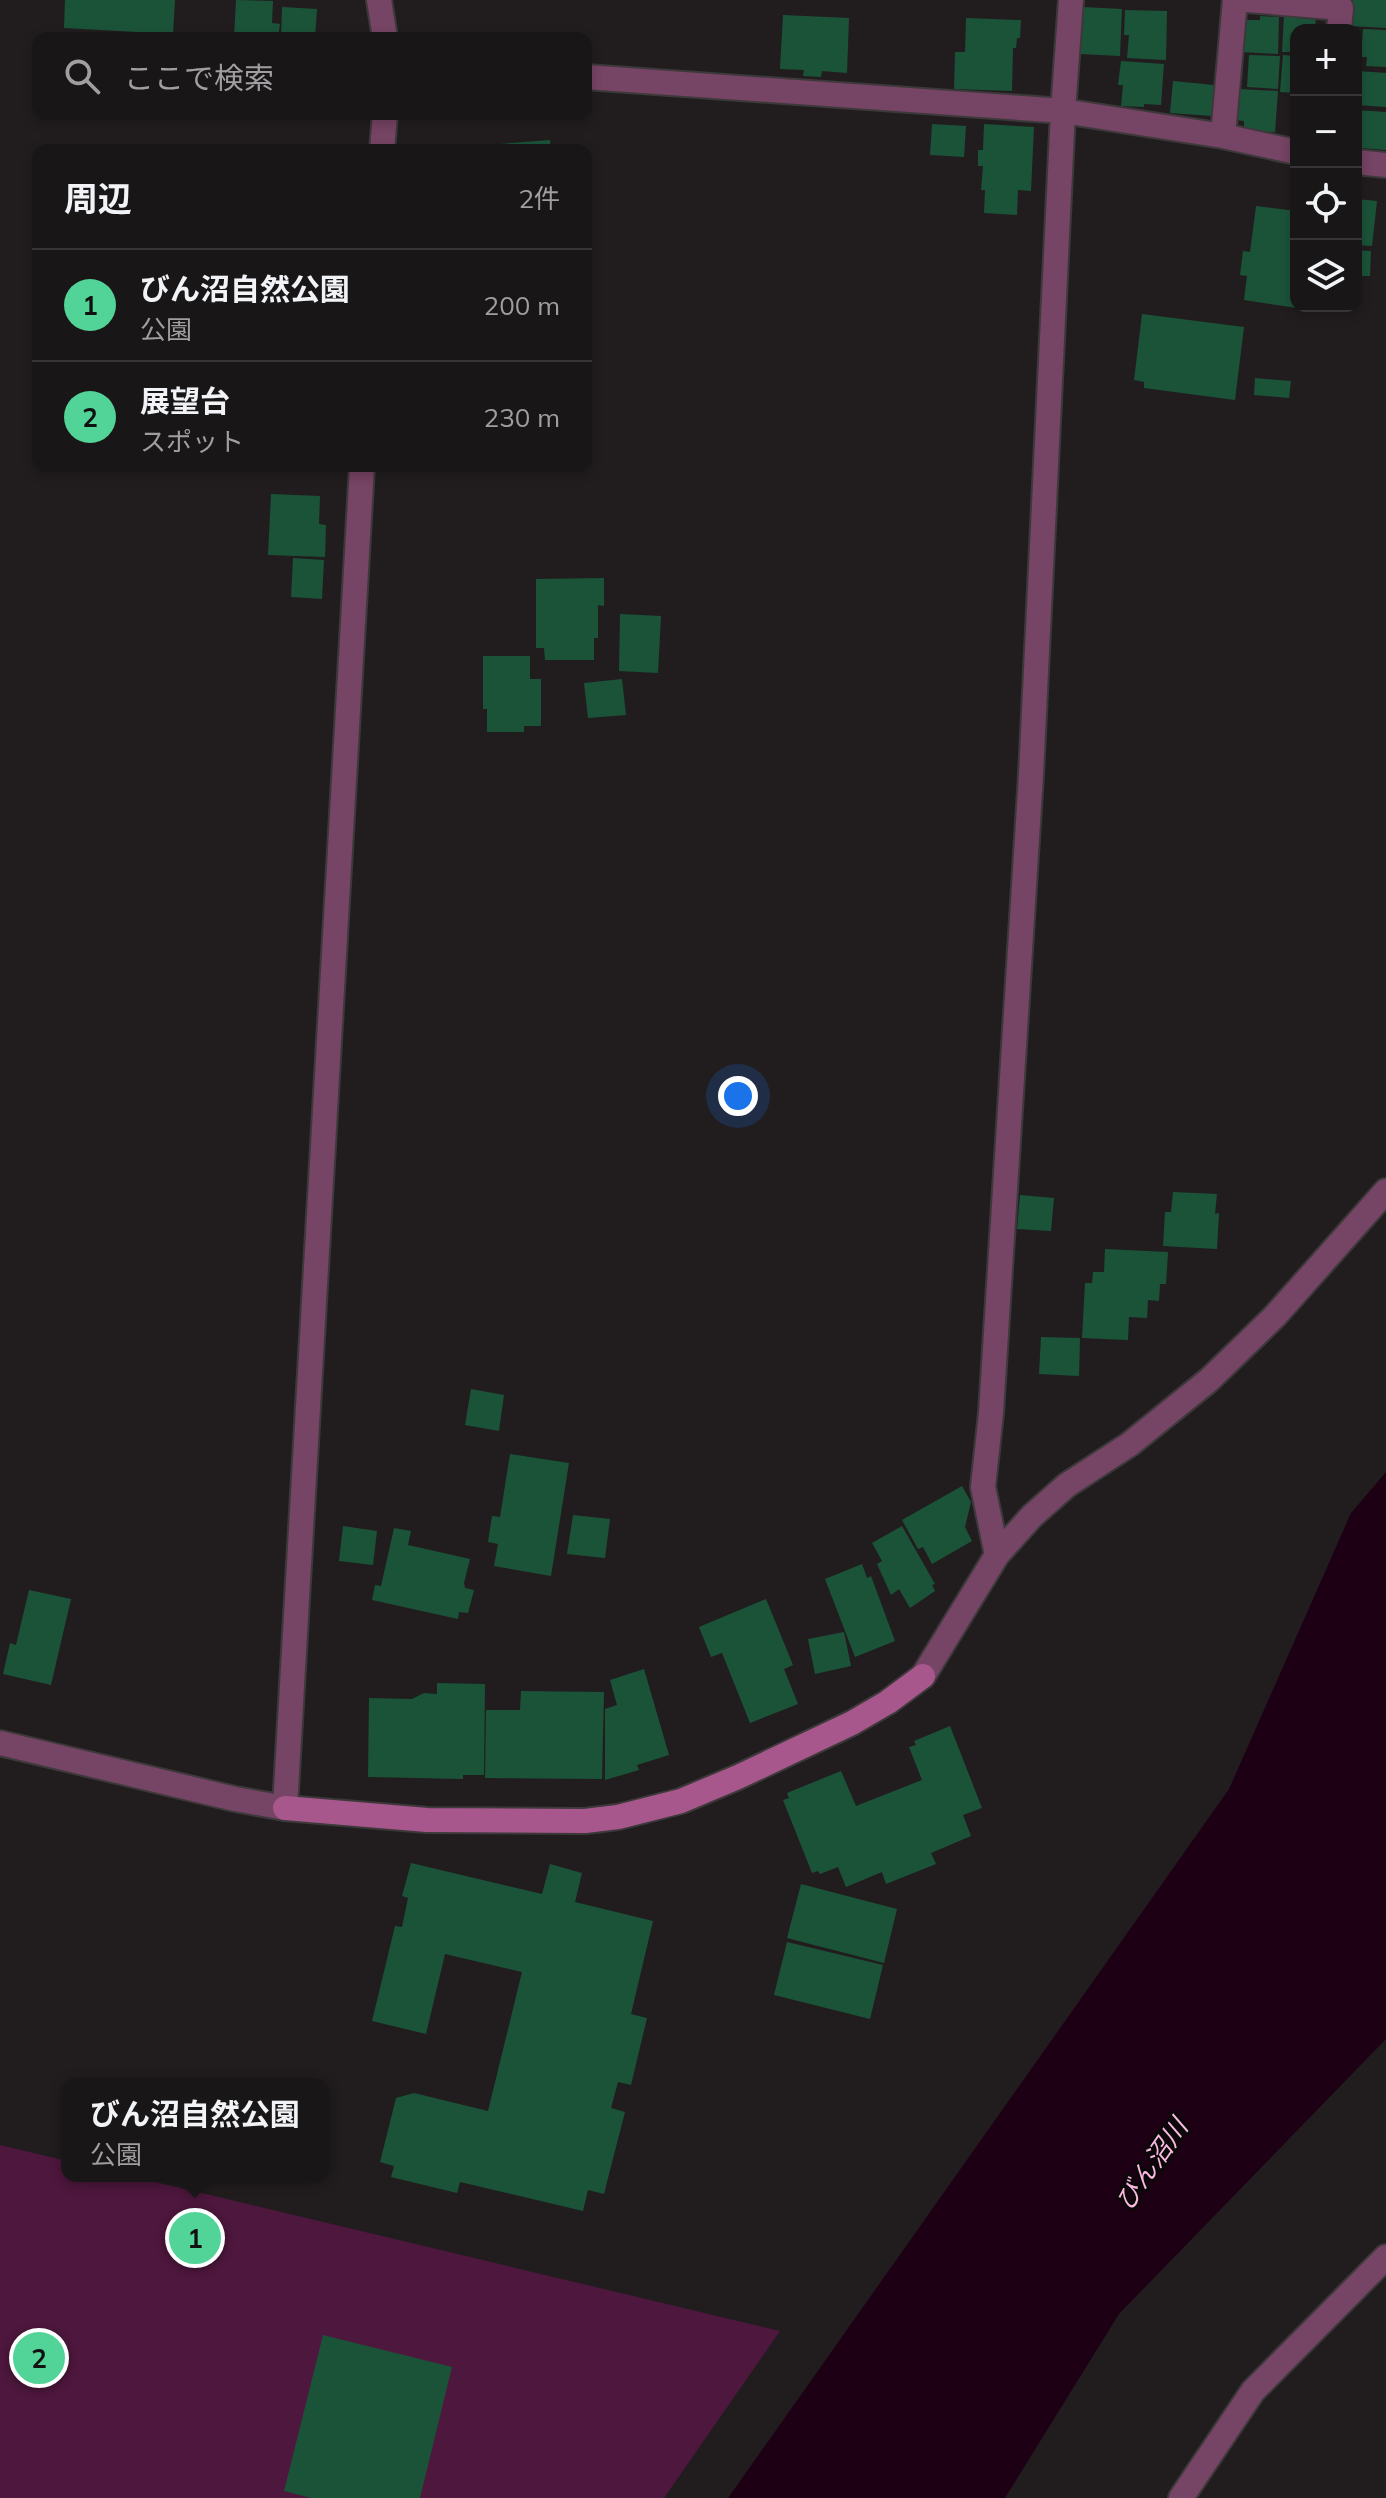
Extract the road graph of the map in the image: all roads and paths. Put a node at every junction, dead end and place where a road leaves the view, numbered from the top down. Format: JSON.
{"nodes":[{"id":1,"x":379,"y":0,"type":"edge"},
{"id":2,"x":1071,"y":0,"type":"edge"},
{"id":3,"x":1235,"y":0,"type":"edge"},
{"id":4,"x":1248,"y":0,"type":"edge"},
{"id":5,"x":1340,"y":24,"type":"edge"},
{"id":6,"x":384,"y":32,"type":"edge"},
{"id":7,"x":592,"y":77,"type":"edge"},
{"id":8,"x":1063,"y":111,"type":"junction"},
{"id":9,"x":384,"y":120,"type":"edge"},
{"id":10,"x":1223,"y":136,"type":"junction"},
{"id":11,"x":382,"y":144,"type":"edge"},
{"id":12,"x":1290,"y":151,"type":"edge"},
{"id":13,"x":1362,"y":163,"type":"edge"},
{"id":14,"x":1386,"y":165,"type":"edge"},
{"id":15,"x":362,"y":472,"type":"edge"},
{"id":16,"x":1386,"y":1191,"type":"edge"},
{"id":17,"x":997,"y":1555,"type":"junction"},
{"id":18,"x":0,"y":1743,"type":"edge"},
{"id":19,"x":285,"y":1808,"type":"junction"},
{"id":20,"x":1386,"y":2257,"type":"edge"},
{"id":21,"x":1181,"y":2498,"type":"edge"}],
"edges":[{"from":1,"to":6,"type":"street"},
{"from":2,"to":8,"type":"street"},
{"from":3,"to":10,"type":"street"},
{"from":4,"to":5,"type":"street"},
{"from":7,"to":8,"type":"street"},
{"from":8,"to":10,"type":"street"},
{"from":8,"to":17,"type":"street"},
{"from":9,"to":11,"type":"street"},
{"from":10,"to":12,"type":"street"},
{"from":13,"to":14,"type":"street"},
{"from":15,"to":19,"type":"street"},
{"from":16,"to":17,"type":"street"},
{"from":17,"to":19,"type":"street"},
{"from":18,"to":19,"type":"street"},
{"from":20,"to":21,"type":"street"}]}
